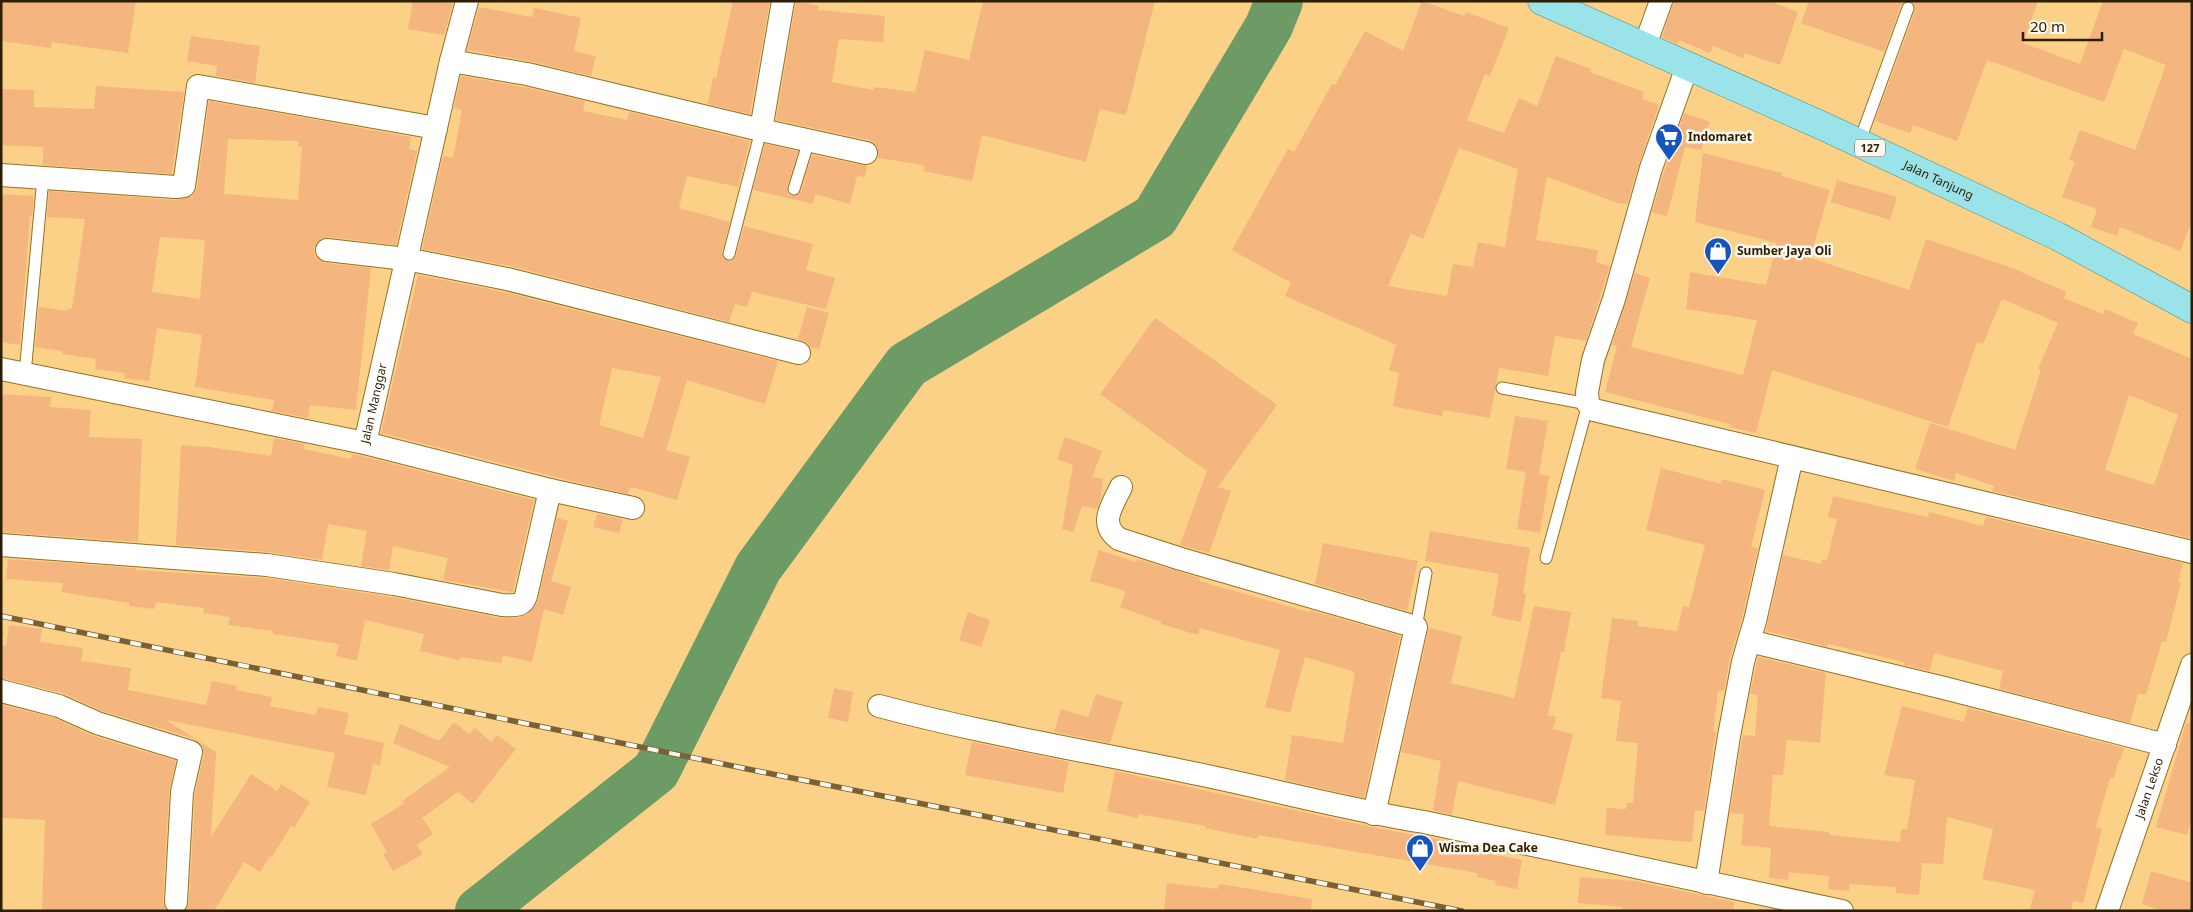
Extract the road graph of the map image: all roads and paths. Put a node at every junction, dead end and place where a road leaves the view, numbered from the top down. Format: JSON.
{"nodes":[{"id":1,"x":467,"y":1,"type":"edge"},
{"id":2,"x":783,"y":1,"type":"edge"},
{"id":3,"x":1542,"y":1,"type":"edge"},
{"id":4,"x":1661,"y":1,"type":"edge"},
{"id":5,"x":1908,"y":8,"type":"dead end"},
{"id":6,"x":1644,"y":48,"type":"junction"},
{"id":7,"x":451,"y":61,"type":"junction"},
{"id":8,"x":1687,"y":67,"type":"junction"},
{"id":9,"x":436,"y":128,"type":"junction"},
{"id":10,"x":761,"y":130,"type":"junction"},
{"id":11,"x":809,"y":140,"type":"junction"},
{"id":12,"x":1860,"y":143,"type":"junction"},
{"id":13,"x":866,"y":153,"type":"dead end"},
{"id":14,"x":1,"y":175,"type":"edge"},
{"id":15,"x":43,"y":178,"type":"junction"},
{"id":16,"x":794,"y":189,"type":"dead end"},
{"id":17,"x":327,"y":250,"type":"dead end"},
{"id":18,"x":729,"y":254,"type":"dead end"},
{"id":19,"x":406,"y":259,"type":"junction"},
{"id":20,"x":2192,"y":309,"type":"edge"},
{"id":21,"x":799,"y":353,"type":"dead end"},
{"id":22,"x":1,"y":369,"type":"edge"},
{"id":23,"x":24,"y":374,"type":"junction"},
{"id":24,"x":1502,"y":388,"type":"dead end"},
{"id":25,"x":1588,"y":404,"type":"junction"},
{"id":26,"x":365,"y":443,"type":"junction"},
{"id":27,"x":1792,"y":457,"type":"junction"},
{"id":28,"x":1121,"y":487,"type":"dead end"},
{"id":29,"x":550,"y":490,"type":"junction"},
{"id":30,"x":633,"y":508,"type":"dead end"},
{"id":31,"x":1,"y":545,"type":"edge"},
{"id":32,"x":2192,"y":552,"type":"edge"},
{"id":33,"x":1546,"y":558,"type":"dead end"},
{"id":34,"x":1426,"y":572,"type":"dead end"},
{"id":35,"x":1416,"y":627,"type":"junction"},
{"id":36,"x":1749,"y":641,"type":"junction"},
{"id":37,"x":2192,"y":665,"type":"edge"},
{"id":38,"x":1,"y":691,"type":"edge"},
{"id":39,"x":879,"y":706,"type":"dead end"},
{"id":40,"x":2183,"y":721,"type":"edge"},
{"id":41,"x":2165,"y":745,"type":"junction"},
{"id":42,"x":1374,"y":814,"type":"junction"},
{"id":43,"x":1706,"y":883,"type":"junction"},
{"id":44,"x":176,"y":902,"type":"dead end"},
{"id":45,"x":1842,"y":911,"type":"edge"},
{"id":46,"x":2107,"y":911,"type":"edge"}],
"edges":[{"from":1,"to":7,"type":"street","name":"Jalan Manggar"},
{"from":2,"to":10,"type":"street"},
{"from":3,"to":6,"type":"main road","name":"Jalan Tanjung","number":"127"},
{"from":4,"to":6,"type":"street"},
{"from":5,"to":12,"type":"lane"},
{"from":6,"to":8,"type":"main road","name":"Jalan Tanjung","number":"127"},
{"from":7,"to":9,"type":"street","name":"Jalan Manggar"},
{"from":7,"to":10,"type":"street"},
{"from":8,"to":12,"type":"main road","name":"Jalan Tanjung","number":"127"},
{"from":8,"to":25,"type":"street"},
{"from":9,"to":15,"type":"street"},
{"from":9,"to":19,"type":"street","name":"Jalan Manggar"},
{"from":10,"to":11,"type":"street"},
{"from":10,"to":18,"type":"lane"},
{"from":11,"to":13,"type":"street"},
{"from":11,"to":16,"type":"lane"},
{"from":12,"to":20,"type":"main road","name":"Jalan Tanjung","number":"127"},
{"from":14,"to":15,"type":"street"},
{"from":15,"to":23,"type":"lane"},
{"from":17,"to":19,"type":"street"},
{"from":19,"to":21,"type":"street"},
{"from":19,"to":26,"type":"street","name":"Jalan Manggar"},
{"from":22,"to":23,"type":"street","name":"Jalan Manggar"},
{"from":23,"to":26,"type":"street","name":"Jalan Manggar"},
{"from":24,"to":25,"type":"lane"},
{"from":25,"to":27,"type":"street"},
{"from":25,"to":33,"type":"lane"},
{"from":26,"to":29,"type":"street"},
{"from":27,"to":32,"type":"street"},
{"from":27,"to":36,"type":"street"},
{"from":28,"to":35,"type":"street"},
{"from":29,"to":30,"type":"street"},
{"from":29,"to":31,"type":"street"},
{"from":34,"to":35,"type":"lane"},
{"from":35,"to":42,"type":"street"},
{"from":36,"to":41,"type":"street"},
{"from":36,"to":43,"type":"street"},
{"from":37,"to":40,"type":"street","name":"Jalan Lekso"},
{"from":38,"to":44,"type":"street"},
{"from":39,"to":42,"type":"street"},
{"from":40,"to":41,"type":"street","name":"Jalan Lekso"},
{"from":41,"to":46,"type":"street","name":"Jalan Lekso"},
{"from":42,"to":43,"type":"street"},
{"from":43,"to":45,"type":"street"}]}
